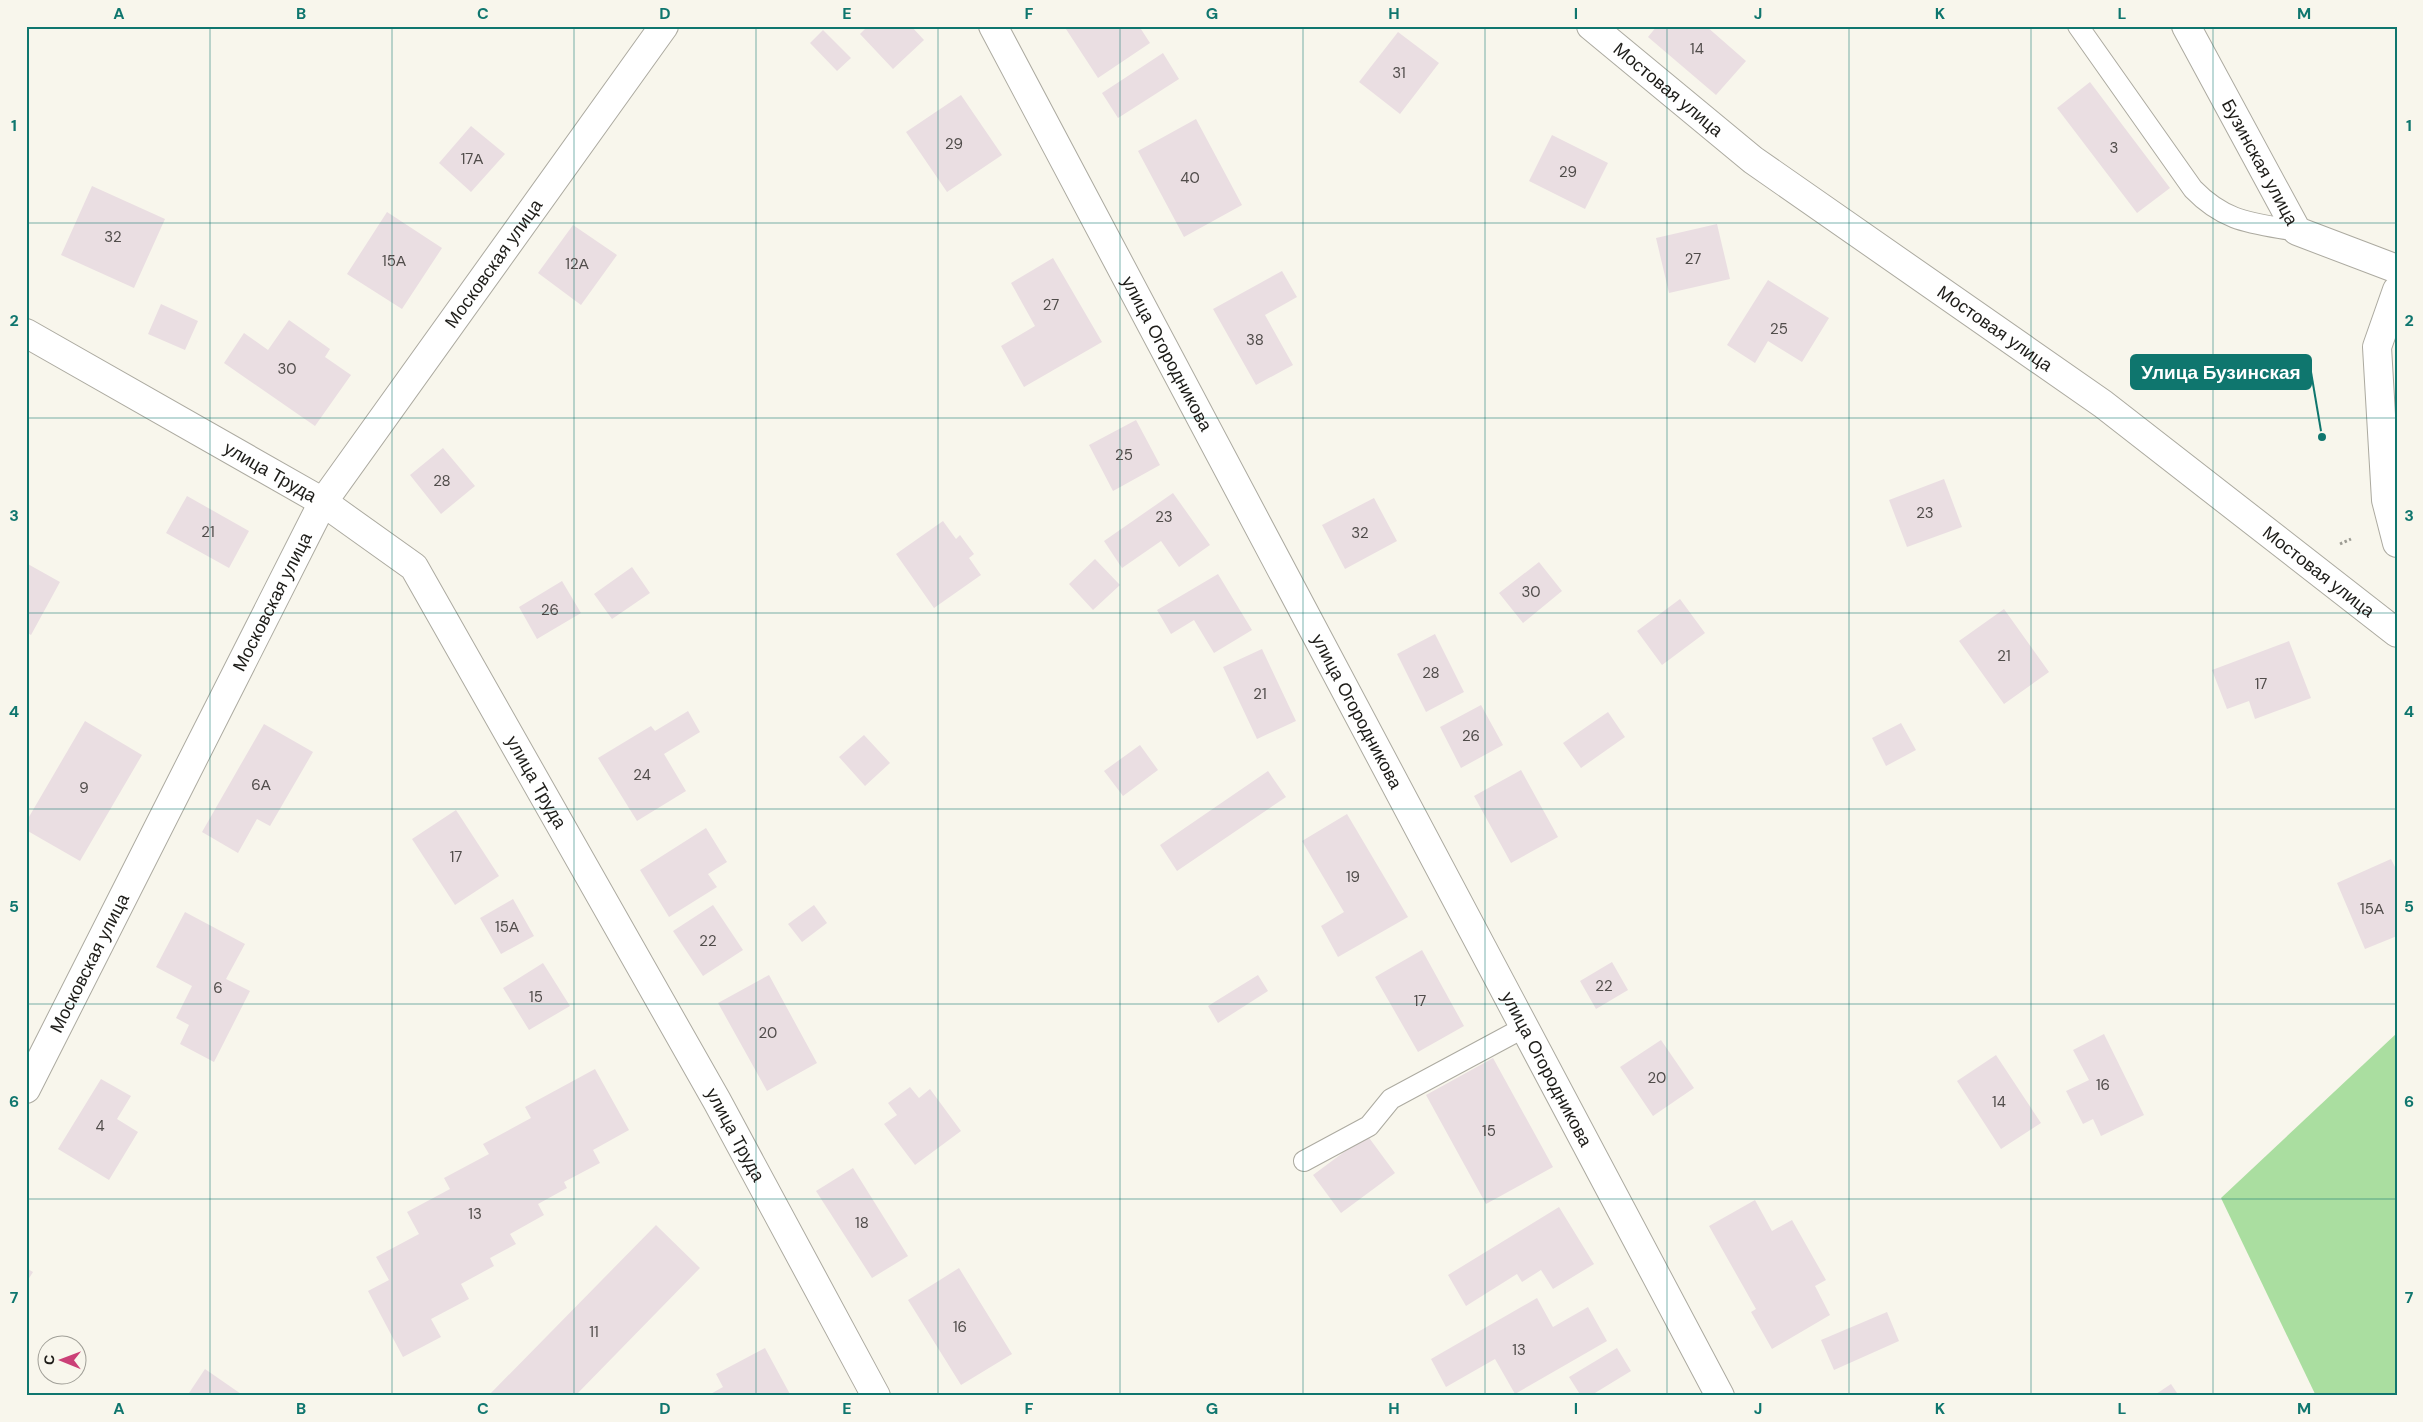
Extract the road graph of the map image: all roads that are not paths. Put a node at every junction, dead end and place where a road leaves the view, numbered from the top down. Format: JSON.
{"nodes":[{"id":1,"x":664,"y":26,"type":"edge"},
{"id":2,"x":993,"y":26,"type":"edge"},
{"id":3,"x":1591,"y":26,"type":"edge"},
{"id":4,"x":2078,"y":26,"type":"edge"},
{"id":5,"x":2186,"y":26,"type":"edge"},
{"id":6,"x":2297,"y":231,"type":"junction"},
{"id":7,"x":2397,"y":269,"type":"edge"},
{"id":8,"x":2397,"y":290,"type":"edge"},
{"id":9,"x":26,"y":333,"type":"edge"},
{"id":10,"x":323,"y":502,"type":"junction"},
{"id":11,"x":2397,"y":543,"type":"edge"},
{"id":12,"x":2397,"y":633,"type":"edge"},
{"id":13,"x":1524,"y":1027,"type":"junction"},
{"id":14,"x":26,"y":1089,"type":"edge"},
{"id":15,"x":1304,"y":1161,"type":"dead end"},
{"id":16,"x":876,"y":1396,"type":"edge"},
{"id":17,"x":1720,"y":1396,"type":"edge"}],
"edges":[{"from":1,"to":10,"type":"street","name":"Московская улица"},
{"from":2,"to":13,"type":"street","name":"улица Огородникова"},
{"from":3,"to":12,"type":"street","name":"Мостовая улица"},
{"from":4,"to":6,"type":"lane"},
{"from":5,"to":6,"type":"street","name":"Бузинская улица"},
{"from":6,"to":7,"type":"street","name":"Бузинская улица"},
{"from":8,"to":11,"type":"street"},
{"from":9,"to":10,"type":"street","name":"улица Труда"},
{"from":10,"to":14,"type":"street","name":"Московская улица"},
{"from":10,"to":16,"type":"street","name":"улица Труда"},
{"from":13,"to":15,"type":"lane"},
{"from":13,"to":17,"type":"street","name":"улица Огородникова"}]}
